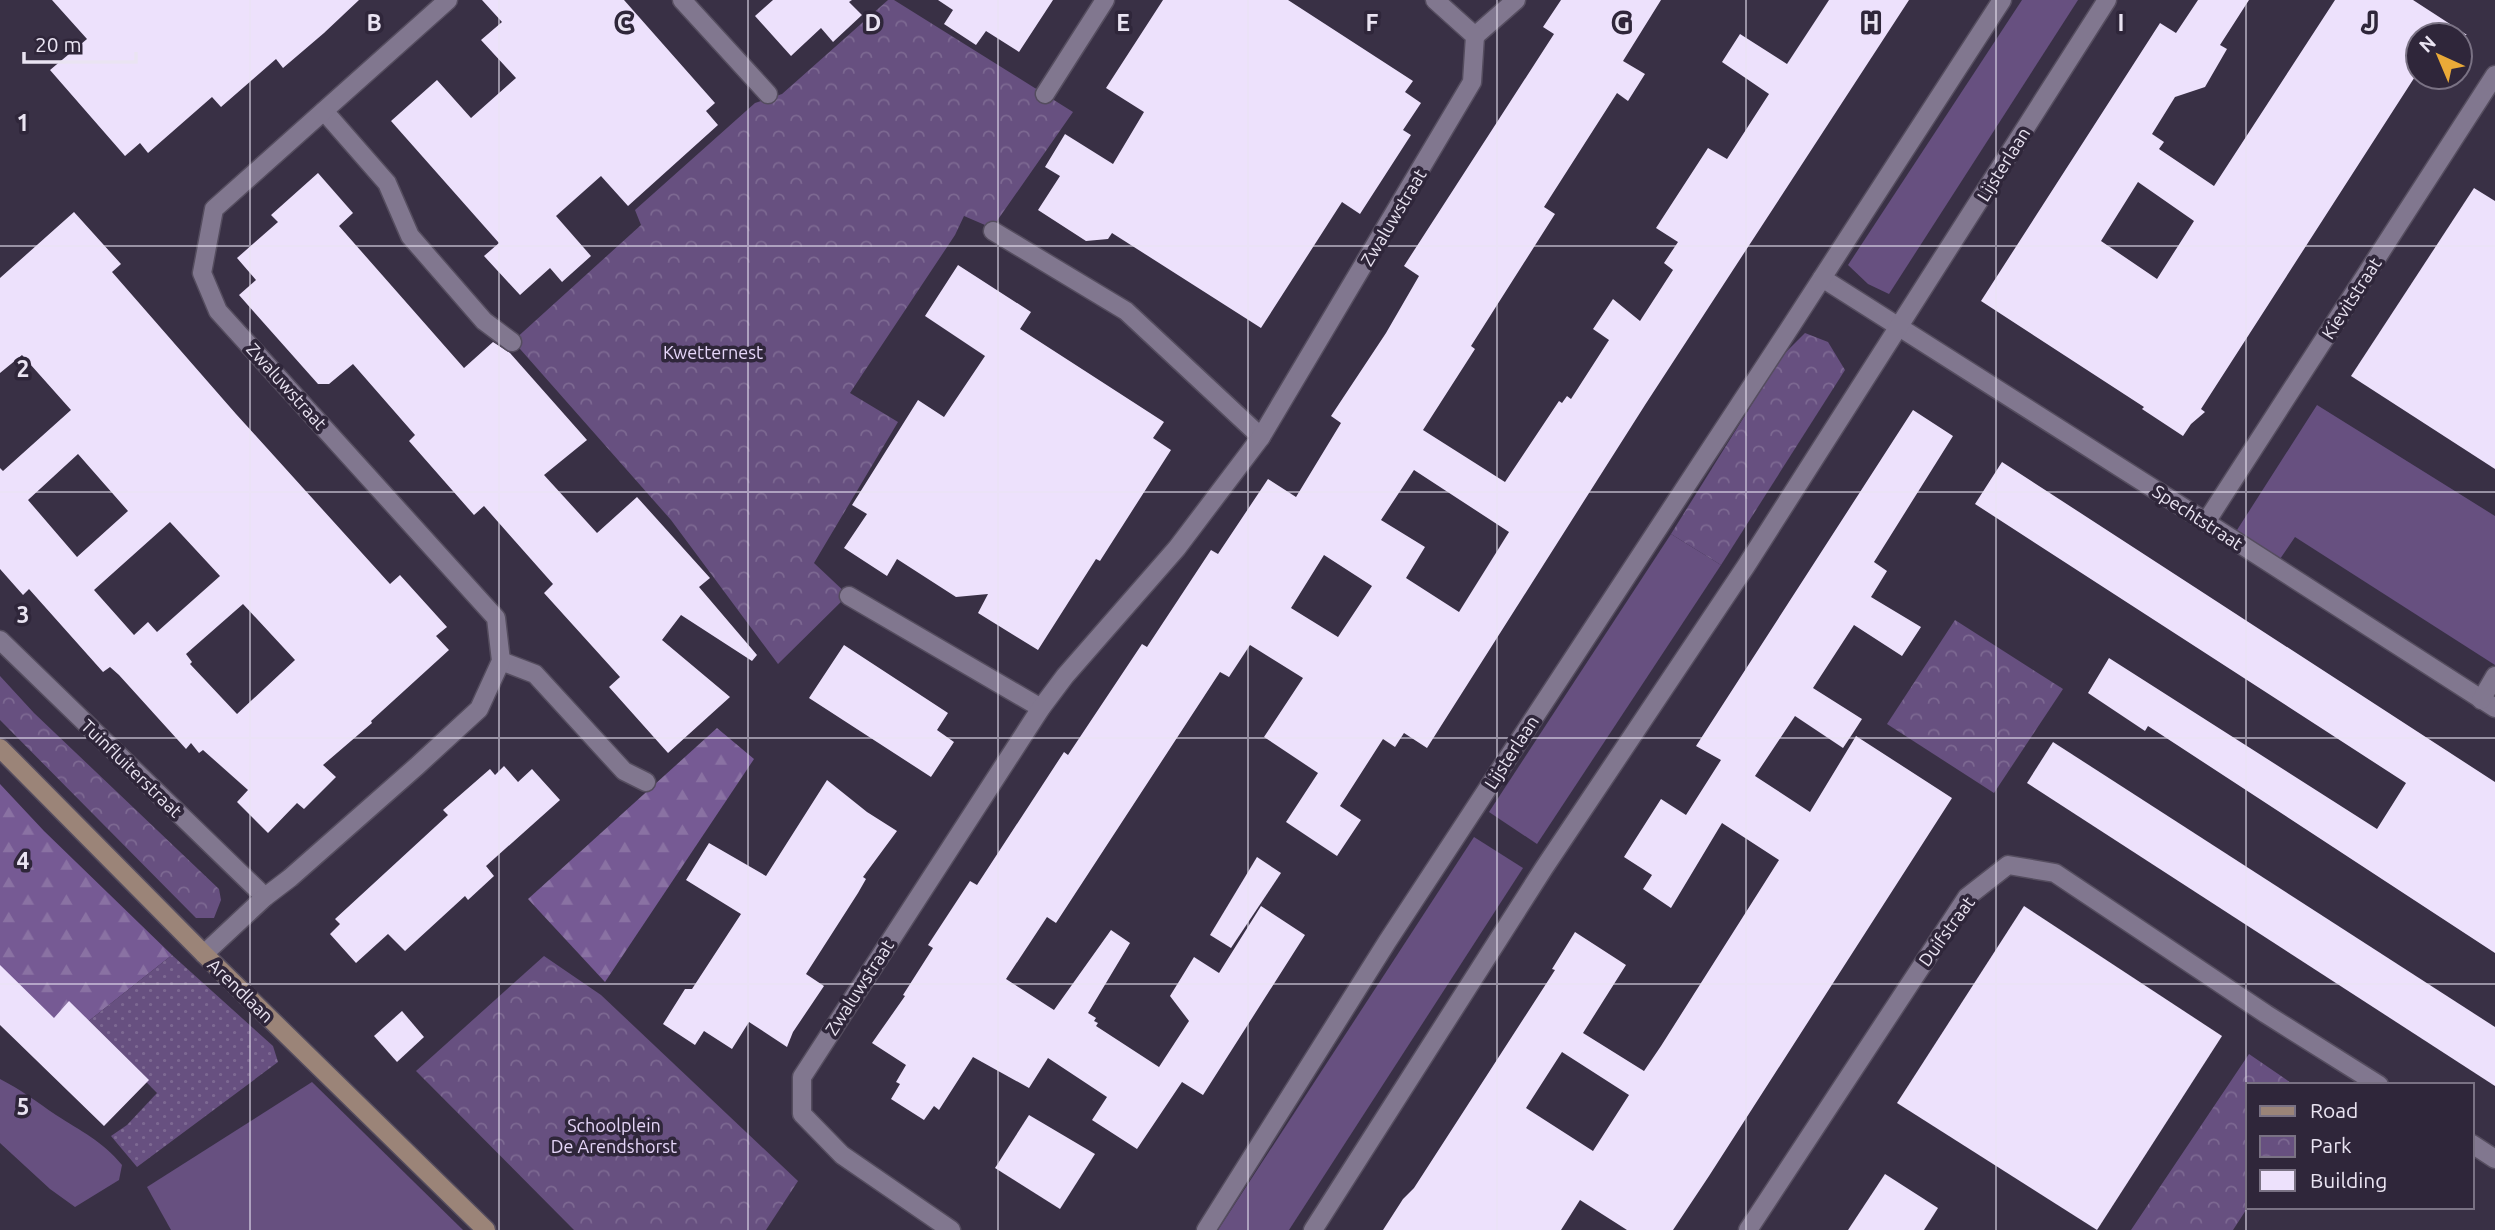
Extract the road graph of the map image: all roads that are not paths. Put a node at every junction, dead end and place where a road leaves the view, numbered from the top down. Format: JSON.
{"nodes":[{"id":1,"x":447,"y":0,"type":"edge"},
{"id":2,"x":682,"y":0,"type":"edge"},
{"id":3,"x":1105,"y":0,"type":"edge"},
{"id":4,"x":1435,"y":0,"type":"edge"},
{"id":5,"x":1516,"y":0,"type":"edge"},
{"id":6,"x":2002,"y":0,"type":"edge"},
{"id":7,"x":2107,"y":0,"type":"edge"},
{"id":8,"x":1475,"y":36,"type":"junction"},
{"id":9,"x":2495,"y":75,"type":"edge"},
{"id":10,"x":768,"y":94,"type":"dead end"},
{"id":11,"x":1045,"y":94,"type":"dead end"},
{"id":12,"x":324,"y":111,"type":"junction"},
{"id":13,"x":993,"y":231,"type":"dead end"},
{"id":14,"x":1822,"y":278,"type":"junction"},
{"id":15,"x":1899,"y":328,"type":"junction"},
{"id":16,"x":512,"y":342,"type":"dead end"},
{"id":17,"x":1262,"y":437,"type":"junction"},
{"id":18,"x":2206,"y":522,"type":"junction"},
{"id":19,"x":849,"y":596,"type":"dead end"},
{"id":20,"x":0,"y":640,"type":"edge"},
{"id":21,"x":501,"y":661,"type":"junction"},
{"id":22,"x":2495,"y":676,"type":"edge"},
{"id":23,"x":2488,"y":704,"type":"edge"},
{"id":24,"x":1041,"y":708,"type":"junction"},
{"id":25,"x":0,"y":748,"type":"edge"},
{"id":26,"x":646,"y":782,"type":"dead end"},
{"id":27,"x":265,"y":897,"type":"junction"},
{"id":28,"x":204,"y":954,"type":"junction"},
{"id":29,"x":2376,"y":1083,"type":"edge"},
{"id":30,"x":2474,"y":1145,"type":"edge"},
{"id":31,"x":2495,"y":1159,"type":"edge"},
{"id":32,"x":486,"y":1230,"type":"edge"},
{"id":33,"x":951,"y":1230,"type":"edge"},
{"id":34,"x":1206,"y":1230,"type":"edge"},
{"id":35,"x":1313,"y":1230,"type":"edge"},
{"id":36,"x":1748,"y":1230,"type":"edge"}],
"edges":[{"from":1,"to":12,"type":"street","name":"Zwaluwstraat"},
{"from":2,"to":10,"type":"street"},
{"from":3,"to":11,"type":"street"},
{"from":4,"to":8,"type":"street"},
{"from":5,"to":8,"type":"street"},
{"from":6,"to":14,"type":"street","name":"Lijsterlaan"},
{"from":7,"to":15,"type":"street","name":"Lijsterlaan"},
{"from":8,"to":17,"type":"street","name":"Zwaluwstraat"},
{"from":9,"to":18,"type":"street","name":"Kievitstraat"},
{"from":12,"to":16,"type":"street"},
{"from":12,"to":21,"type":"street","name":"Zwaluwstraat"},
{"from":13,"to":17,"type":"street"},
{"from":14,"to":15,"type":"street"},
{"from":14,"to":34,"type":"street","name":"Lijsterlaan"},
{"from":15,"to":18,"type":"street","name":"Spechtstraat"},
{"from":15,"to":35,"type":"street","name":"Lijsterlaan"},
{"from":17,"to":24,"type":"street","name":"Zwaluwstraat"},
{"from":18,"to":23,"type":"street","name":"Spechtstraat"},
{"from":19,"to":24,"type":"street"},
{"from":20,"to":27,"type":"street","name":"Tuinfluiterstraat"},
{"from":21,"to":26,"type":"street"},
{"from":21,"to":27,"type":"street"},
{"from":22,"to":23,"type":"street"},
{"from":24,"to":33,"type":"street","name":"Zwaluwstraat"},
{"from":25,"to":28,"type":"street","name":"Arendlaan"},
{"from":27,"to":28,"type":"street"},
{"from":28,"to":32,"type":"street","name":"Arendlaan"},
{"from":29,"to":36,"type":"street","name":"Duifstraat"},
{"from":30,"to":31,"type":"street"}]}
